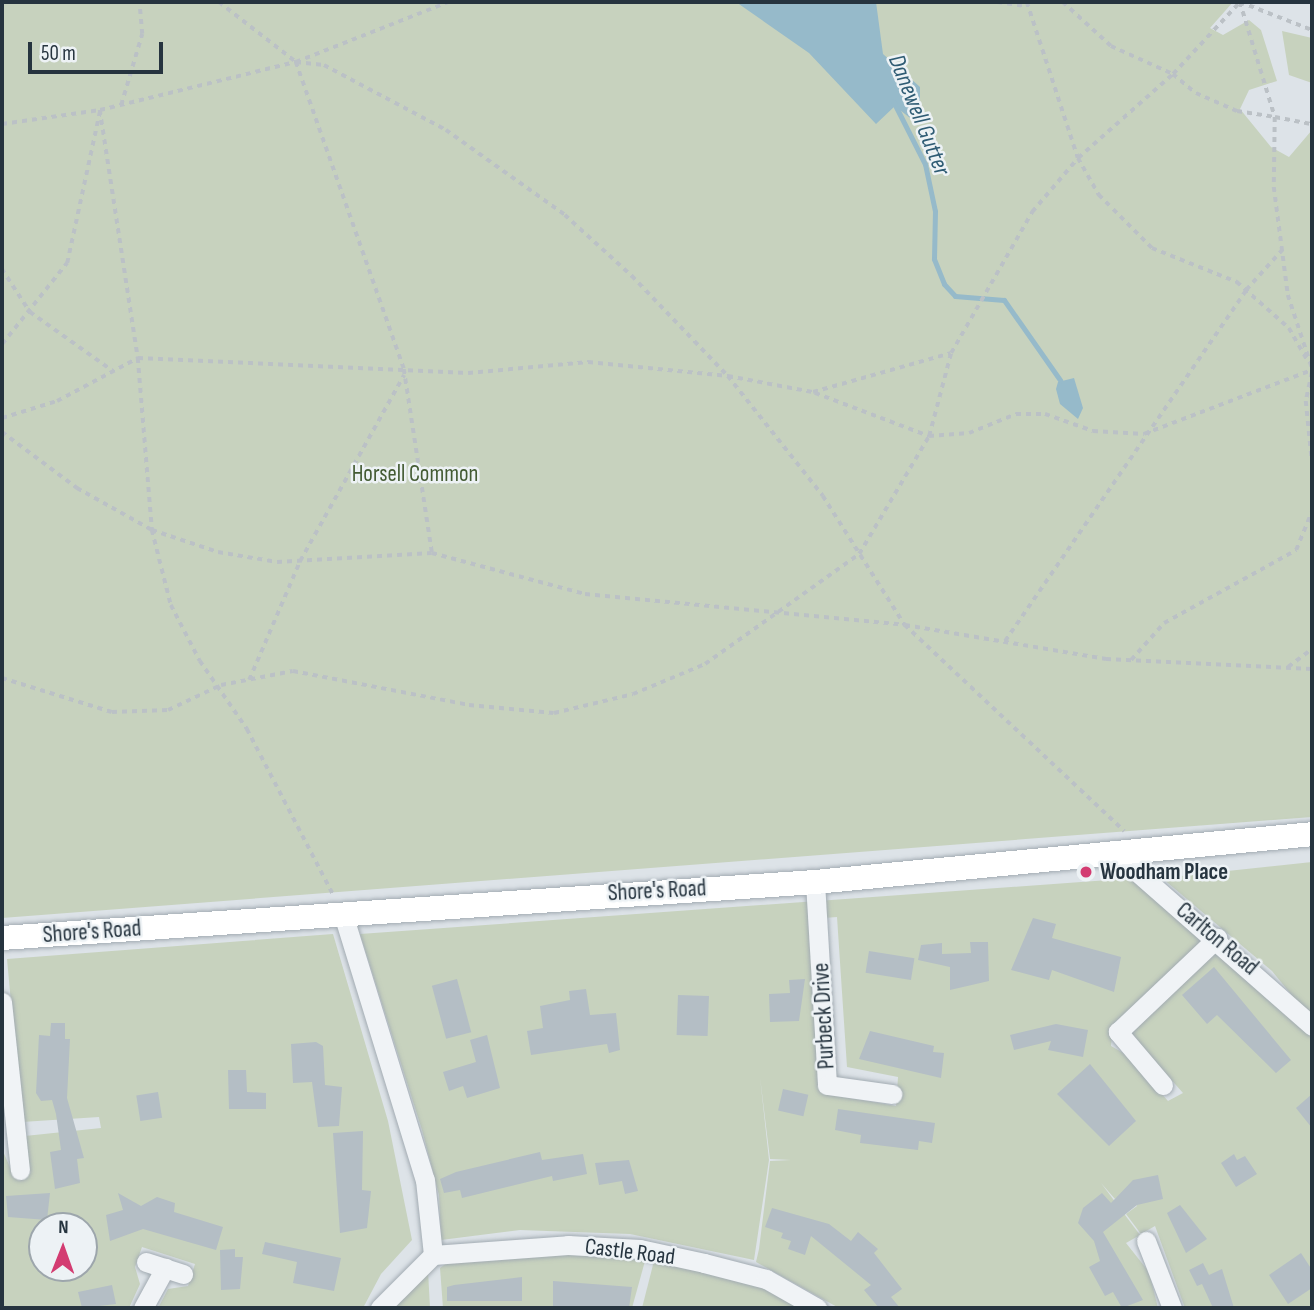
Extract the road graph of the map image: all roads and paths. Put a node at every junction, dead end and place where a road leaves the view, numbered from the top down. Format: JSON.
{"nodes":[{"id":1,"x":139,"y":2,"type":"edge"},
{"id":2,"x":219,"y":2,"type":"edge"},
{"id":3,"x":448,"y":2,"type":"edge"},
{"id":4,"x":997,"y":2,"type":"edge"},
{"id":5,"x":1063,"y":2,"type":"edge"},
{"id":6,"x":1240,"y":2,"type":"edge"},
{"id":7,"x":1027,"y":4,"type":"edge"},
{"id":8,"x":1312,"y":30,"type":"edge"},
{"id":9,"x":296,"y":62,"type":"junction"},
{"id":10,"x":1173,"y":74,"type":"junction"},
{"id":11,"x":121,"y":105,"type":"junction"},
{"id":12,"x":100,"y":110,"type":"junction"},
{"id":13,"x":1275,"y":117,"type":"junction"},
{"id":14,"x":2,"y":124,"type":"edge"},
{"id":15,"x":1312,"y":124,"type":"edge"},
{"id":16,"x":1078,"y":158,"type":"junction"},
{"id":17,"x":1282,"y":250,"type":"junction"},
{"id":18,"x":2,"y":269,"type":"edge"},
{"id":19,"x":1246,"y":290,"type":"junction"},
{"id":20,"x":30,"y":312,"type":"junction"},
{"id":21,"x":2,"y":344,"type":"edge"},
{"id":22,"x":951,"y":352,"type":"junction"},
{"id":23,"x":138,"y":358,"type":"junction"},
{"id":24,"x":1312,"y":370,"type":"edge"},
{"id":25,"x":113,"y":371,"type":"junction"},
{"id":26,"x":404,"y":371,"type":"junction"},
{"id":27,"x":728,"y":376,"type":"junction"},
{"id":28,"x":813,"y":392,"type":"junction"},
{"id":29,"x":2,"y":418,"type":"edge"},
{"id":30,"x":2,"y":432,"type":"edge"},
{"id":31,"x":1149,"y":432,"type":"junction"},
{"id":32,"x":929,"y":436,"type":"junction"},
{"id":33,"x":1312,"y":461,"type":"edge"},
{"id":34,"x":1312,"y":511,"type":"edge"},
{"id":35,"x":152,"y":530,"type":"junction"},
{"id":36,"x":432,"y":553,"type":"junction"},
{"id":37,"x":859,"y":554,"type":"junction"},
{"id":38,"x":300,"y":561,"type":"junction"},
{"id":39,"x":779,"y":610,"type":"junction"},
{"id":40,"x":905,"y":625,"type":"junction"},
{"id":41,"x":1004,"y":641,"type":"junction"},
{"id":42,"x":1312,"y":649,"type":"edge"},
{"id":43,"x":1131,"y":660,"type":"junction"},
{"id":44,"x":1288,"y":667,"type":"junction"},
{"id":45,"x":1312,"y":669,"type":"edge"},
{"id":46,"x":2,"y":678,"type":"edge"},
{"id":47,"x":249,"y":680,"type":"junction"},
{"id":48,"x":221,"y":685,"type":"junction"},
{"id":49,"x":1312,"y":834,"type":"edge"},
{"id":50,"x":1132,"y":850,"type":"junction"},
{"id":51,"x":815,"y":882,"type":"junction"},
{"id":52,"x":343,"y":914,"type":"junction"},
{"id":53,"x":2,"y":938,"type":"edge"},
{"id":54,"x":1217,"y":938,"type":"junction"},
{"id":55,"x":2,"y":1002,"type":"edge"},
{"id":56,"x":1312,"y":1026,"type":"edge"},
{"id":57,"x":1163,"y":1085,"type":"dead end"},
{"id":58,"x":892,"y":1094,"type":"dead end"},
{"id":59,"x":20,"y":1170,"type":"dead end"},
{"id":60,"x":1146,"y":1241,"type":"dead end"},
{"id":61,"x":433,"y":1255,"type":"junction"},
{"id":62,"x":164,"y":1268,"type":"dead end"},
{"id":63,"x":142,"y":1308,"type":"edge"},
{"id":64,"x":380,"y":1308,"type":"edge"},
{"id":65,"x":817,"y":1308,"type":"edge"},
{"id":66,"x":1172,"y":1308,"type":"edge"}],
"edges":[{"from":1,"to":11,"type":"path"},
{"from":2,"to":9,"type":"path"},
{"from":3,"to":9,"type":"path"},
{"from":4,"to":7,"type":"path"},
{"from":5,"to":10,"type":"path"},
{"from":6,"to":8,"type":"path"},
{"from":6,"to":10,"type":"path"},
{"from":6,"to":13,"type":"path"},
{"from":7,"to":16,"type":"path"},
{"from":9,"to":11,"type":"path"},
{"from":9,"to":26,"type":"path"},
{"from":9,"to":27,"type":"path"},
{"from":10,"to":13,"type":"path"},
{"from":10,"to":16,"type":"path"},
{"from":11,"to":12,"type":"path"},
{"from":12,"to":14,"type":"path"},
{"from":12,"to":20,"type":"path"},
{"from":12,"to":23,"type":"path"},
{"from":13,"to":15,"type":"path"},
{"from":13,"to":17,"type":"path"},
{"from":16,"to":19,"type":"path"},
{"from":16,"to":22,"type":"path"},
{"from":17,"to":19,"type":"path"},
{"from":17,"to":24,"type":"path"},
{"from":18,"to":20,"type":"path"},
{"from":19,"to":24,"type":"path"},
{"from":19,"to":31,"type":"path"},
{"from":20,"to":21,"type":"path"},
{"from":20,"to":25,"type":"path"},
{"from":22,"to":28,"type":"path"},
{"from":22,"to":32,"type":"path"},
{"from":23,"to":25,"type":"path"},
{"from":23,"to":26,"type":"path"},
{"from":23,"to":35,"type":"path"},
{"from":24,"to":31,"type":"path"},
{"from":24,"to":33,"type":"path"},
{"from":25,"to":29,"type":"path"},
{"from":26,"to":27,"type":"path"},
{"from":26,"to":36,"type":"path"},
{"from":26,"to":38,"type":"path"},
{"from":27,"to":28,"type":"path"},
{"from":27,"to":37,"type":"path"},
{"from":28,"to":32,"type":"path"},
{"from":30,"to":35,"type":"path"},
{"from":31,"to":32,"type":"path"},
{"from":31,"to":41,"type":"path"},
{"from":32,"to":37,"type":"path"},
{"from":34,"to":43,"type":"path"},
{"from":35,"to":38,"type":"path"},
{"from":35,"to":48,"type":"path"},
{"from":36,"to":38,"type":"path"},
{"from":36,"to":39,"type":"path"},
{"from":37,"to":39,"type":"path"},
{"from":37,"to":40,"type":"path"},
{"from":38,"to":47,"type":"path"},
{"from":39,"to":40,"type":"path"},
{"from":39,"to":47,"type":"path"},
{"from":40,"to":41,"type":"path"},
{"from":40,"to":50,"type":"path"},
{"from":41,"to":43,"type":"path"},
{"from":42,"to":44,"type":"path"},
{"from":43,"to":44,"type":"path"},
{"from":44,"to":45,"type":"path"},
{"from":46,"to":48,"type":"path"},
{"from":47,"to":48,"type":"path"},
{"from":48,"to":52,"type":"path"},
{"from":49,"to":50,"type":"main road","name":"Shore's Road"},
{"from":50,"to":51,"type":"main road","name":"Shore's Road"},
{"from":50,"to":54,"type":"street","name":"Carlton Road"},
{"from":51,"to":52,"type":"main road","name":"Shore's Road"},
{"from":51,"to":58,"type":"street","name":"Purbeck Drive"},
{"from":52,"to":53,"type":"main road","name":"Shore's Road"},
{"from":52,"to":61,"type":"street"},
{"from":54,"to":56,"type":"street","name":"Carlton Road"},
{"from":54,"to":57,"type":"street"},
{"from":55,"to":59,"type":"street"},
{"from":60,"to":66,"type":"street"},
{"from":61,"to":64,"type":"street"},
{"from":61,"to":65,"type":"street","name":"Castle Road"},
{"from":62,"to":63,"type":"street"}]}
